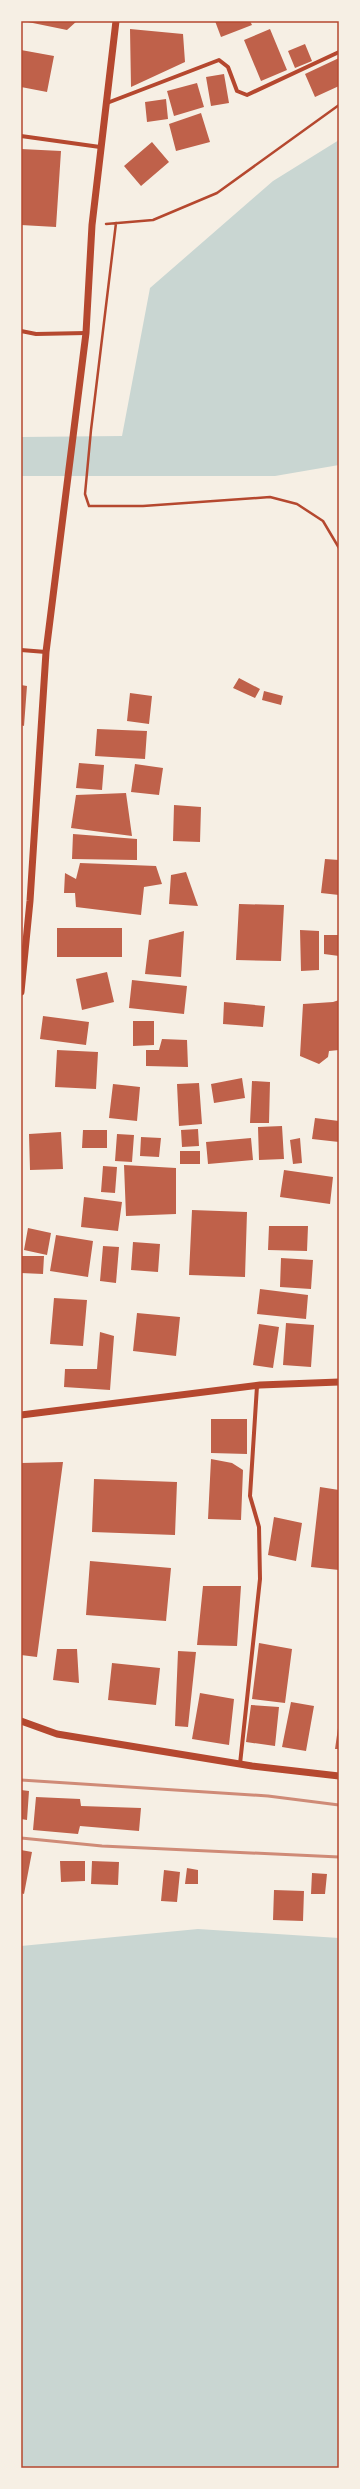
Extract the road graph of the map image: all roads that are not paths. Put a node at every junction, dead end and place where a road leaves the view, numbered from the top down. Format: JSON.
{"nodes":[{"id":1,"x":116,"y":21,"type":"edge"},
{"id":2,"x":339,"y":52,"type":"edge"},
{"id":3,"x":104,"y":104,"type":"junction"},
{"id":4,"x":21,"y":136,"type":"edge"},
{"id":5,"x":100,"y":147,"type":"junction"},
{"id":6,"x":21,"y":331,"type":"edge"},
{"id":7,"x":86,"y":333,"type":"junction"},
{"id":8,"x":21,"y":650,"type":"edge"},
{"id":9,"x":46,"y":652,"type":"junction"},
{"id":10,"x":21,"y":992,"type":"edge"},
{"id":11,"x":339,"y":1382,"type":"edge"},
{"id":12,"x":260,"y":1385,"type":"junction"},
{"id":13,"x":21,"y":1415,"type":"edge"},
{"id":14,"x":21,"y":1721,"type":"edge"},
{"id":15,"x":240,"y":1764,"type":"junction"},
{"id":16,"x":339,"y":1776,"type":"edge"}],
"edges":[{"from":1,"to":3,"type":"street"},
{"from":2,"to":3,"type":"street"},
{"from":3,"to":5,"type":"street"},
{"from":4,"to":5,"type":"street"},
{"from":5,"to":7,"type":"street"},
{"from":6,"to":7,"type":"street"},
{"from":7,"to":9,"type":"street"},
{"from":8,"to":9,"type":"street"},
{"from":9,"to":10,"type":"street"},
{"from":11,"to":12,"type":"street"},
{"from":12,"to":13,"type":"street"},
{"from":12,"to":15,"type":"street"},
{"from":14,"to":15,"type":"street"},
{"from":15,"to":16,"type":"street"}]}
